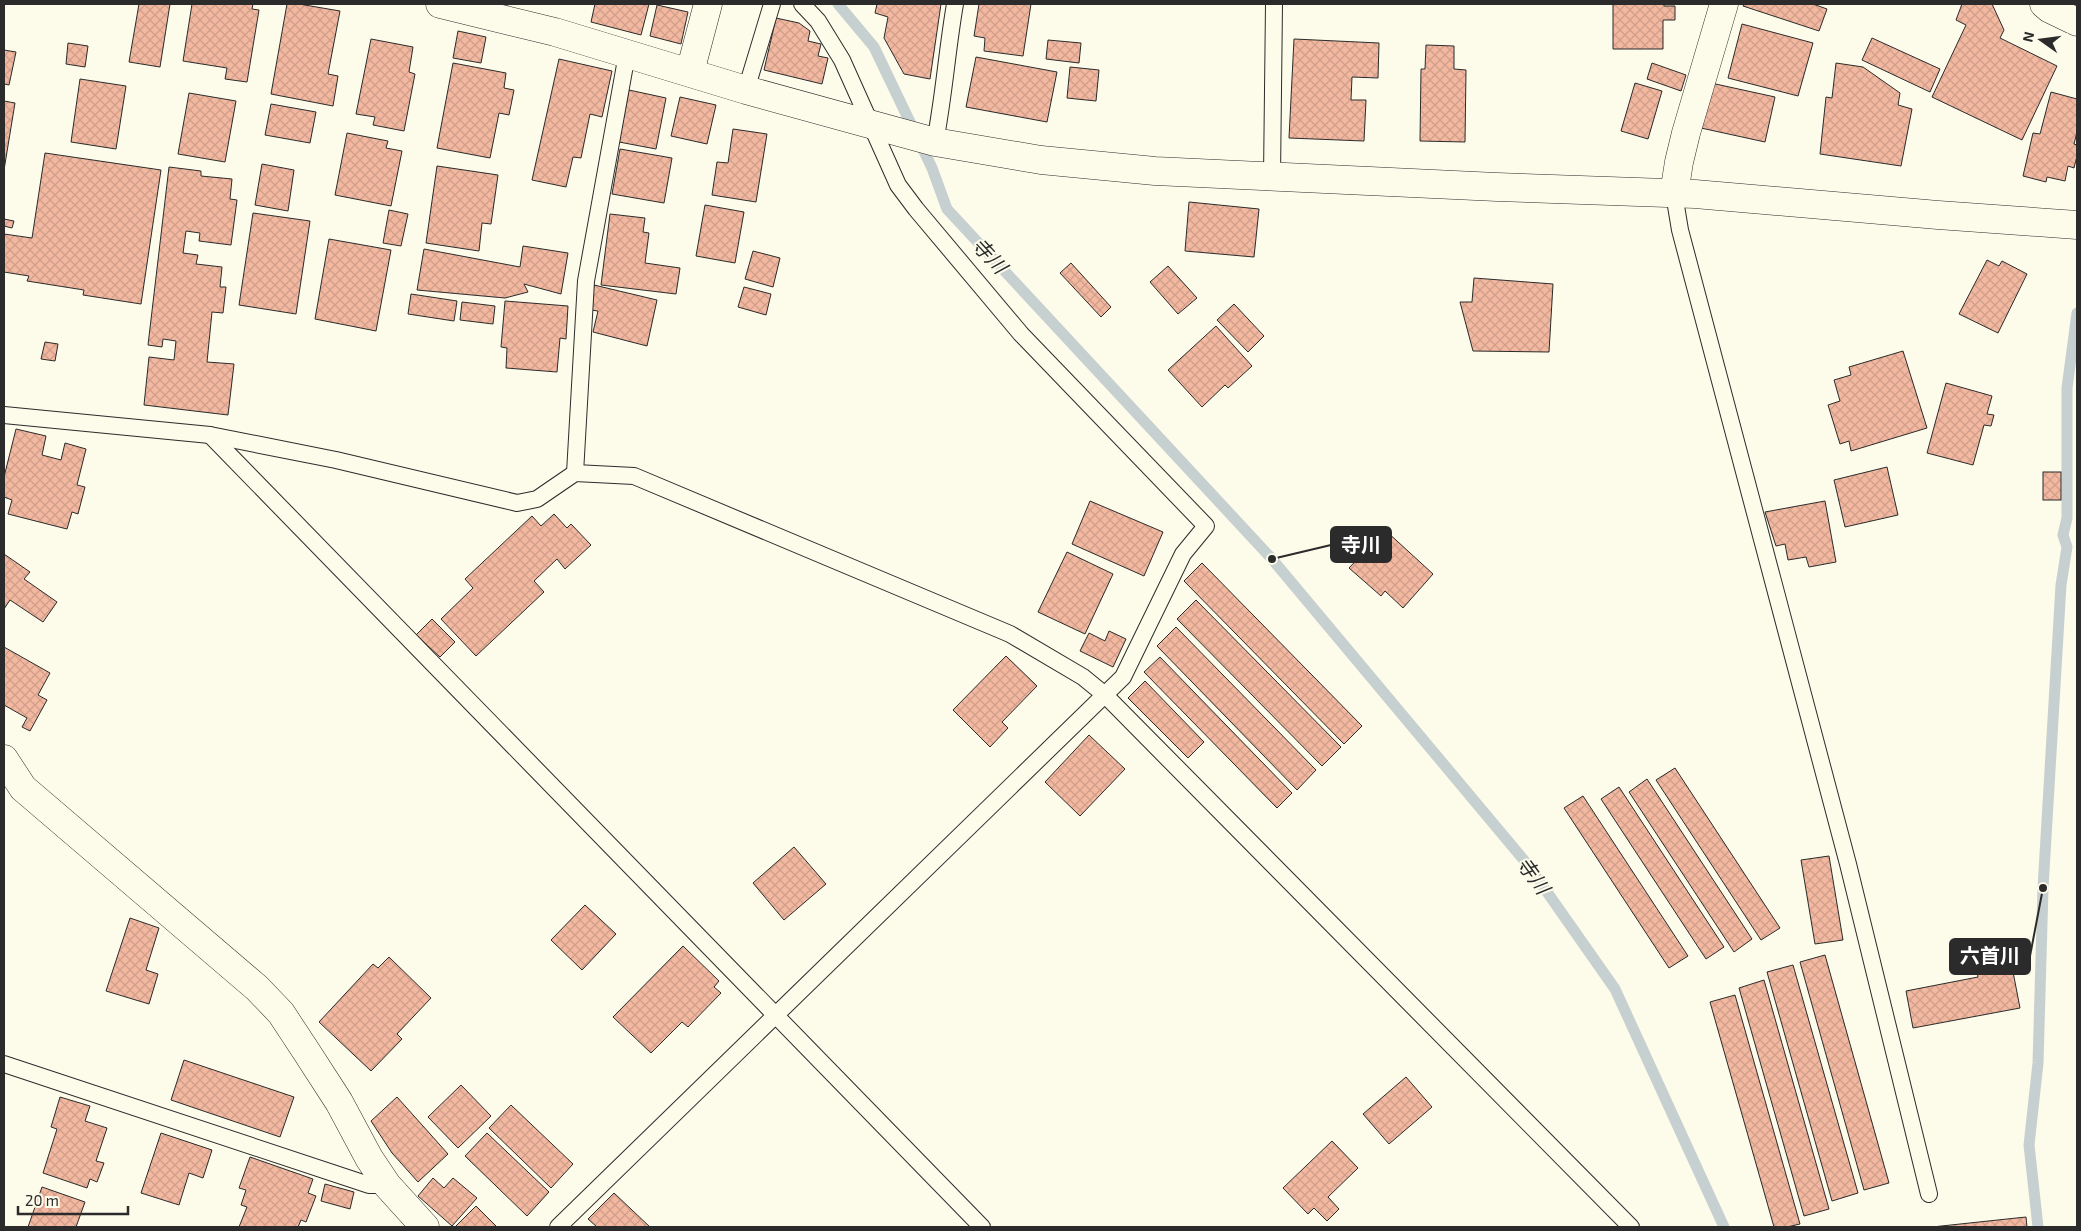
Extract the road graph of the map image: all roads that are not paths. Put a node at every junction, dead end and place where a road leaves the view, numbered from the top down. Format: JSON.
{"nodes":[{"id":1,"x":440,"y":4,"type":"edge"},
{"id":2,"x":708,"y":4,"type":"edge"},
{"id":3,"x":772,"y":4,"type":"edge"},
{"id":4,"x":802,"y":4,"type":"edge"},
{"id":5,"x":955,"y":4,"type":"edge"},
{"id":6,"x":1274,"y":4,"type":"edge"},
{"id":7,"x":1724,"y":4,"type":"edge"},
{"id":8,"x":2044,"y":4,"type":"edge"},
{"id":9,"x":2077,"y":22,"type":"edge"},
{"id":10,"x":627,"y":54,"type":"junction"},
{"id":11,"x":690,"y":72,"type":"junction"},
{"id":12,"x":746,"y":90,"type":"junction"},
{"id":13,"x":877,"y":126,"type":"junction"},
{"id":14,"x":935,"y":142,"type":"junction"},
{"id":15,"x":1272,"y":176,"type":"junction"},
{"id":16,"x":1674,"y":194,"type":"junction"},
{"id":17,"x":2077,"y":225,"type":"edge"},
{"id":18,"x":4,"y":415,"type":"edge"},
{"id":19,"x":210,"y":436,"type":"junction"},
{"id":20,"x":575,"y":473,"type":"junction"},
{"id":21,"x":1105,"y":695,"type":"junction"},
{"id":22,"x":4,"y":759,"type":"edge"},
{"id":23,"x":775,"y":1015,"type":"junction"},
{"id":24,"x":4,"y":1064,"type":"edge"},
{"id":25,"x":387,"y":1185,"type":"junction"},
{"id":26,"x":1929,"y":1194,"type":"dead end"},
{"id":27,"x":425,"y":1227,"type":"edge"},
{"id":28,"x":558,"y":1227,"type":"edge"},
{"id":29,"x":982,"y":1227,"type":"edge"},
{"id":30,"x":1631,"y":1227,"type":"edge"}],
"edges":[{"from":1,"to":10,"type":"street"},
{"from":2,"to":11,"type":"street"},
{"from":3,"to":12,"type":"lane"},
{"from":4,"to":13,"type":"lane"},
{"from":5,"to":14,"type":"lane"},
{"from":6,"to":15,"type":"lane"},
{"from":7,"to":16,"type":"street"},
{"from":8,"to":9,"type":"street"},
{"from":10,"to":11,"type":"street"},
{"from":10,"to":20,"type":"lane"},
{"from":11,"to":12,"type":"street"},
{"from":12,"to":13,"type":"street"},
{"from":13,"to":14,"type":"street"},
{"from":13,"to":21,"type":"lane"},
{"from":14,"to":15,"type":"street"},
{"from":15,"to":16,"type":"street"},
{"from":16,"to":17,"type":"street"},
{"from":16,"to":26,"type":"lane"},
{"from":18,"to":19,"type":"lane"},
{"from":19,"to":20,"type":"lane"},
{"from":19,"to":23,"type":"lane"},
{"from":20,"to":21,"type":"lane"},
{"from":21,"to":23,"type":"lane"},
{"from":21,"to":30,"type":"lane"},
{"from":22,"to":25,"type":"street"},
{"from":23,"to":28,"type":"lane"},
{"from":23,"to":29,"type":"lane"},
{"from":24,"to":25,"type":"lane"},
{"from":25,"to":27,"type":"street"}]}
